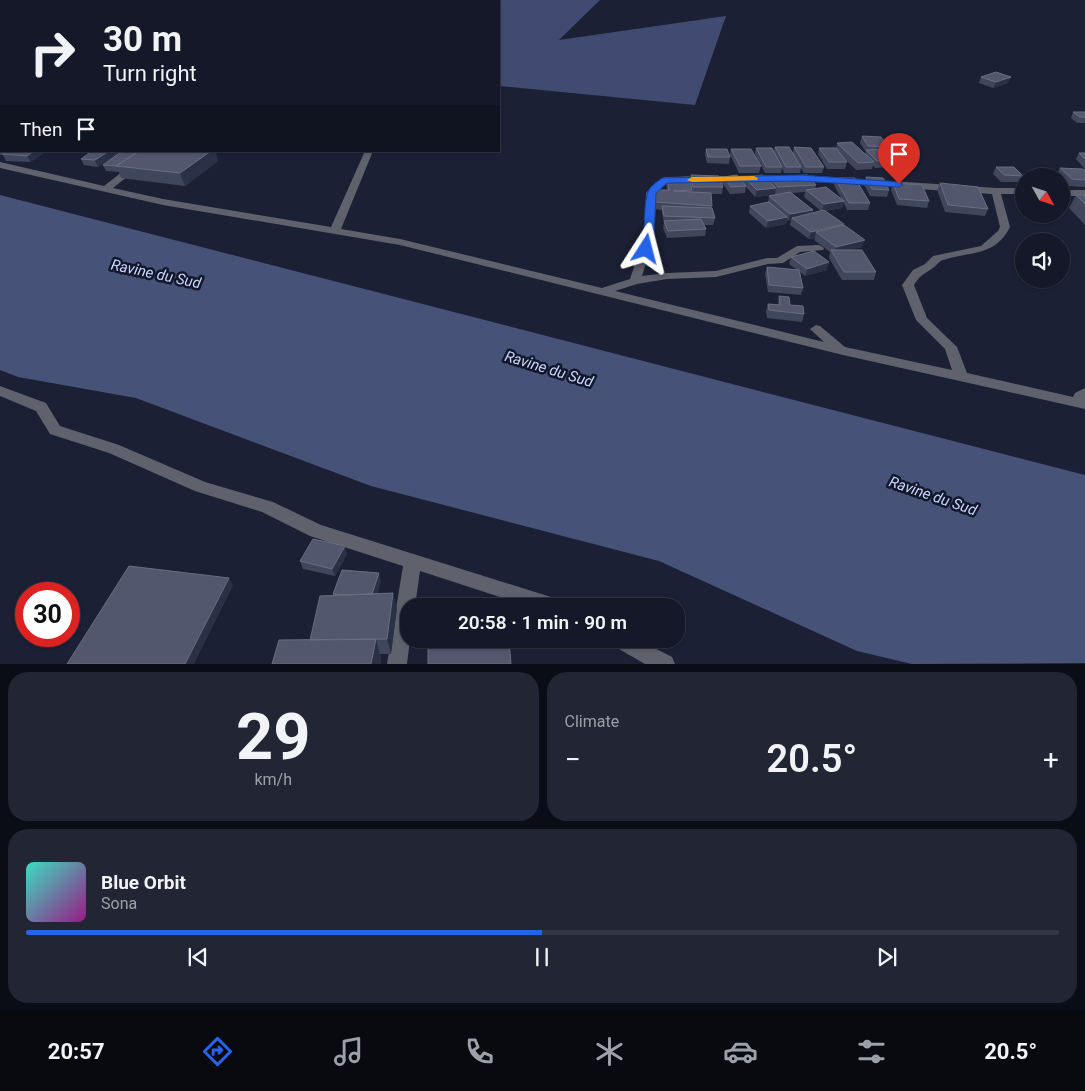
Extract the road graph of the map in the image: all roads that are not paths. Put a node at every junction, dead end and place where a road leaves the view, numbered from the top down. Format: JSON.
{"nodes":[{"id":1,"x":154,"y":152,"type":"edge"},
{"id":2,"x":368,"y":152,"type":"edge"},
{"id":3,"x":0,"y":165,"type":"edge"},
{"id":4,"x":106,"y":189,"type":"junction"},
{"id":5,"x":996,"y":191,"type":"junction"},
{"id":6,"x":1015,"y":191,"type":"edge"},
{"id":7,"x":1070,"y":193,"type":"edge"},
{"id":8,"x":1085,"y":193,"type":"edge"},
{"id":9,"x":336,"y":231,"type":"junction"},
{"id":10,"x":819,"y":248,"type":"dead end"},
{"id":11,"x":635,"y":282,"type":"junction"},
{"id":12,"x":601,"y":292,"type":"junction"},
{"id":13,"x":816,"y":329,"type":"dead end"},
{"id":14,"x":843,"y":351,"type":"junction"},
{"id":15,"x":961,"y":377,"type":"junction"},
{"id":16,"x":0,"y":392,"type":"edge"},
{"id":17,"x":1085,"y":393,"type":"edge"},
{"id":18,"x":1085,"y":403,"type":"edge"},
{"id":19,"x":413,"y":560,"type":"junction"},
{"id":20,"x":529,"y":598,"type":"edge"},
{"id":21,"x":636,"y":648,"type":"edge"},
{"id":22,"x":396,"y":664,"type":"edge"},
{"id":23,"x":665,"y":664,"type":"edge"}],
"edges":[{"from":1,"to":4,"type":"street"},
{"from":2,"to":9,"type":"street"},
{"from":3,"to":4,"type":"street"},
{"from":4,"to":9,"type":"street"},
{"from":5,"to":6,"type":"street"},
{"from":5,"to":11,"type":"street"},
{"from":5,"to":15,"type":"street"},
{"from":7,"to":8,"type":"street"},
{"from":9,"to":12,"type":"street"},
{"from":10,"to":11,"type":"street"},
{"from":11,"to":12,"type":"street"},
{"from":12,"to":14,"type":"street"},
{"from":13,"to":14,"type":"street"},
{"from":14,"to":15,"type":"street"},
{"from":15,"to":18,"type":"street"},
{"from":16,"to":19,"type":"street"},
{"from":17,"to":18,"type":"street"},
{"from":19,"to":20,"type":"street"},
{"from":19,"to":22,"type":"street"},
{"from":21,"to":23,"type":"street"}]}
